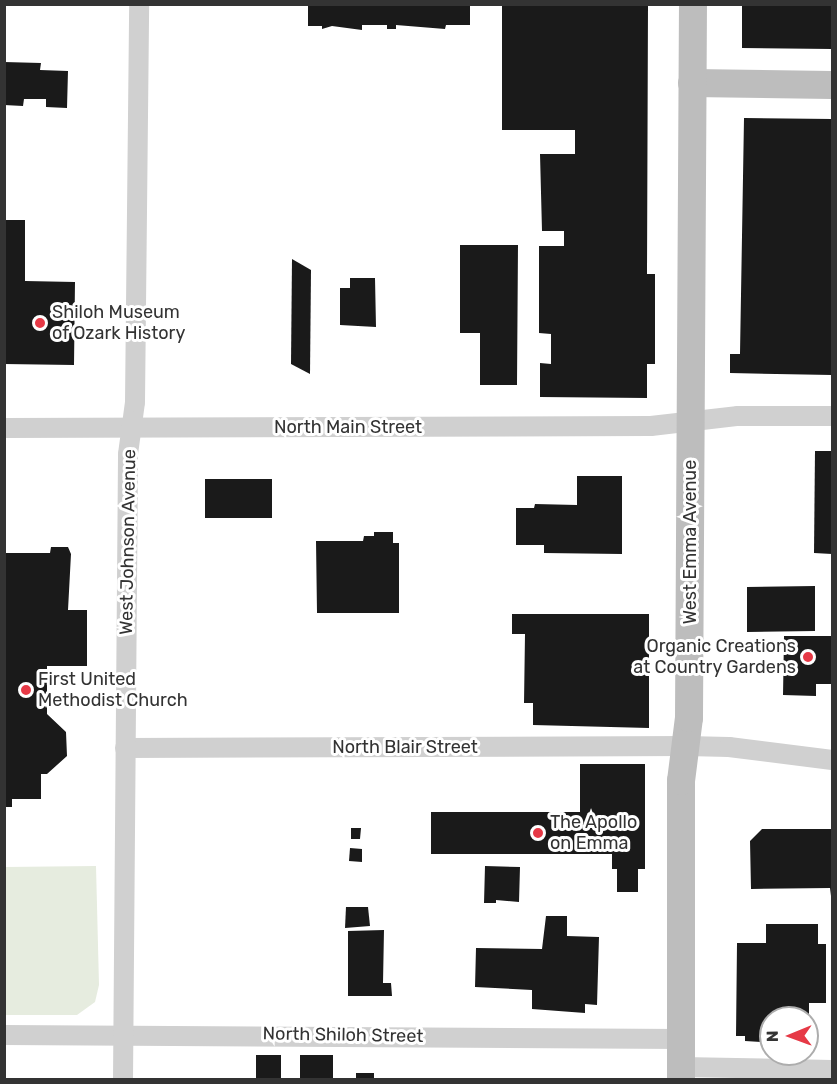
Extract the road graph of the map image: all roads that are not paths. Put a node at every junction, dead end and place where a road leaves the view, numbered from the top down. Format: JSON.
{"nodes":[{"id":1,"x":139,"y":4,"type":"edge"},
{"id":2,"x":693,"y":4,"type":"edge"},
{"id":3,"x":692,"y":83,"type":"junction"},
{"id":4,"x":832,"y":86,"type":"edge"},
{"id":5,"x":832,"y":416,"type":"edge"},
{"id":6,"x":691,"y":421,"type":"junction"},
{"id":7,"x":4,"y":428,"type":"edge"},
{"id":8,"x":132,"y":428,"type":"junction"},
{"id":9,"x":686,"y":746,"type":"junction"},
{"id":10,"x":125,"y":748,"type":"junction"},
{"id":11,"x":832,"y":760,"type":"edge"},
{"id":12,"x":4,"y":1035,"type":"edge"},
{"id":13,"x":123,"y":1035,"type":"junction"},
{"id":14,"x":681,"y":1040,"type":"junction"},
{"id":15,"x":832,"y":1070,"type":"edge"},
{"id":16,"x":681,"y":1073,"type":"edge"},
{"id":17,"x":123,"y":1080,"type":"edge"}],
"edges":[{"from":1,"to":8,"type":"street","name":"West Johnson Avenue"},
{"from":2,"to":3,"type":"street","name":"West Emma Avenue"},
{"from":3,"to":4,"type":"street"},
{"from":3,"to":6,"type":"street","name":"West Emma Avenue"},
{"from":5,"to":6,"type":"street","name":"North Main Street"},
{"from":6,"to":8,"type":"street","name":"North Main Street"},
{"from":6,"to":9,"type":"street","name":"West Emma Avenue"},
{"from":7,"to":8,"type":"street","name":"North Main Street"},
{"from":8,"to":10,"type":"street","name":"West Johnson Avenue"},
{"from":9,"to":10,"type":"street","name":"North Blair Street"},
{"from":9,"to":11,"type":"street","name":"North Blair Street"},
{"from":9,"to":14,"type":"street","name":"West Emma Avenue"},
{"from":10,"to":13,"type":"street","name":"West Johnson Avenue"},
{"from":12,"to":13,"type":"street","name":"North Shiloh Street"},
{"from":13,"to":14,"type":"street","name":"North Shiloh Street"},
{"from":13,"to":17,"type":"street","name":"West Johnson Avenue"},
{"from":14,"to":16,"type":"street","name":"West Emma Avenue"},
{"from":15,"to":16,"type":"street"}]}
